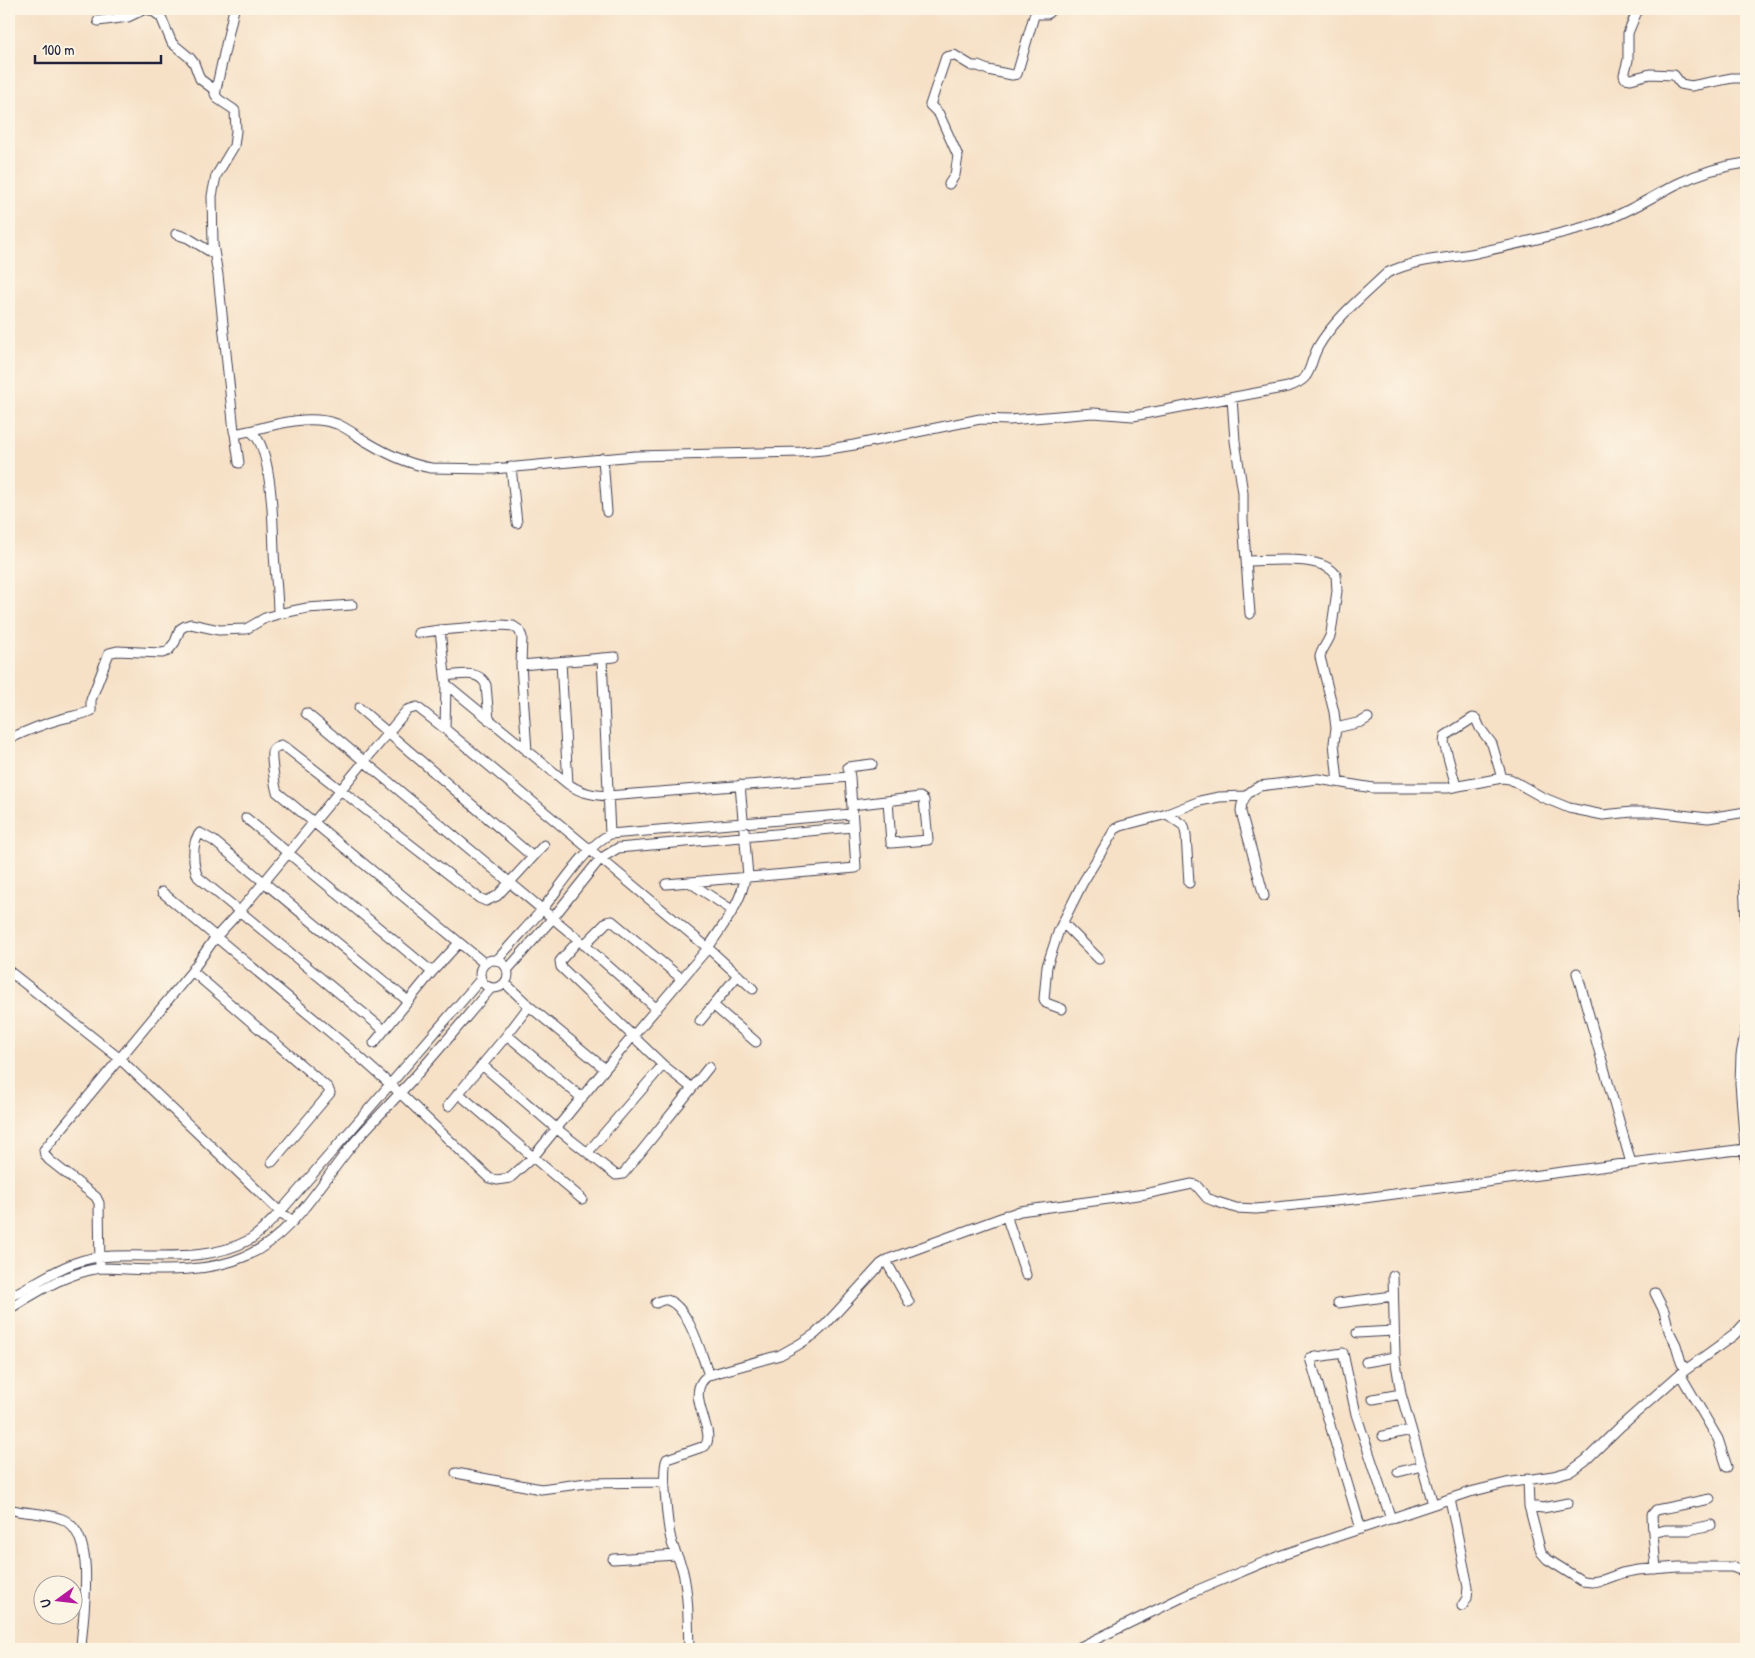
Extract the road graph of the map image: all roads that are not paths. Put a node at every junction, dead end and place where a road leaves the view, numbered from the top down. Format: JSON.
{"nodes":[{"id":1,"x":234,"y":9,"type":"edge"},
{"id":2,"x":1052,"y":9,"type":"edge"},
{"id":3,"x":1638,"y":9,"type":"edge"},
{"id":4,"x":98,"y":20,"type":"dead end"},
{"id":5,"x":1746,"y":78,"type":"edge"},
{"id":6,"x":216,"y":92,"type":"junction"},
{"id":7,"x":1746,"y":163,"type":"edge"},
{"id":8,"x":949,"y":184,"type":"dead end"},
{"id":9,"x":176,"y":234,"type":"dead end"},
{"id":10,"x":214,"y":254,"type":"junction"},
{"id":11,"x":1232,"y":398,"type":"junction"},
{"id":12,"x":249,"y":432,"type":"junction"},
{"id":13,"x":235,"y":434,"type":"junction"},
{"id":14,"x":603,"y":458,"type":"junction"},
{"id":15,"x":239,"y":463,"type":"dead end"},
{"id":16,"x":511,"y":467,"type":"junction"},
{"id":17,"x":607,"y":512,"type":"dead end"},
{"id":18,"x":518,"y":522,"type":"dead end"},
{"id":19,"x":1246,"y":561,"type":"junction"},
{"id":20,"x":352,"y":605,"type":"dead end"},
{"id":21,"x":278,"y":614,"type":"junction"},
{"id":22,"x":1250,"y":614,"type":"dead end"},
{"id":23,"x":440,"y":630,"type":"junction"},
{"id":24,"x":418,"y":633,"type":"dead end"},
{"id":25,"x":614,"y":656,"type":"dead end"},
{"id":26,"x":602,"y":658,"type":"junction"},
{"id":27,"x":561,"y":662,"type":"junction"},
{"id":28,"x":522,"y":665,"type":"junction"},
{"id":29,"x":445,"y":680,"type":"junction"},
{"id":30,"x":359,"y":708,"type":"dead end"},
{"id":31,"x":306,"y":713,"type":"dead end"},
{"id":32,"x":1368,"y":718,"type":"dead end"},
{"id":33,"x":489,"y":720,"type":"junction"},
{"id":34,"x":1336,"y":728,"type":"junction"},
{"id":35,"x":445,"y":729,"type":"junction"},
{"id":36,"x":387,"y":733,"type":"junction"},
{"id":37,"x":9,"y":739,"type":"edge"},
{"id":38,"x":527,"y":751,"type":"junction"},
{"id":39,"x":365,"y":761,"type":"junction"},
{"id":40,"x":872,"y":764,"type":"dead end"},
{"id":41,"x":850,"y":777,"type":"junction"},
{"id":42,"x":1502,"y":778,"type":"junction"},
{"id":43,"x":1338,"y":782,"type":"junction"},
{"id":44,"x":568,"y":784,"type":"junction"},
{"id":45,"x":740,"y":786,"type":"junction"},
{"id":46,"x":1456,"y":786,"type":"junction"},
{"id":47,"x":341,"y":789,"type":"junction"},
{"id":48,"x":608,"y":796,"type":"junction"},
{"id":49,"x":1246,"y":796,"type":"junction"},
{"id":50,"x":888,"y":801,"type":"junction"},
{"id":51,"x":852,"y":809,"type":"junction"},
{"id":52,"x":1746,"y":812,"type":"edge"},
{"id":53,"x":1167,"y":814,"type":"junction"},
{"id":54,"x":246,"y":818,"type":"dead end"},
{"id":55,"x":314,"y":822,"type":"junction"},
{"id":56,"x":742,"y":822,"type":"junction"},
{"id":57,"x":853,"y":828,"type":"junction"},
{"id":58,"x":610,"y":834,"type":"junction"},
{"id":59,"x":744,"y":837,"type":"junction"},
{"id":60,"x":544,"y":845,"type":"dead end"},
{"id":61,"x":590,"y":850,"type":"junction"},
{"id":62,"x":288,"y":853,"type":"junction"},
{"id":63,"x":533,"y":857,"type":"junction"},
{"id":64,"x":600,"y":859,"type":"junction"},
{"id":65,"x":1746,"y":871,"type":"edge"},
{"id":66,"x":748,"y":876,"type":"junction"},
{"id":67,"x":263,"y":882,"type":"junction"},
{"id":68,"x":689,"y":882,"type":"junction"},
{"id":69,"x":508,"y":883,"type":"junction"},
{"id":70,"x":1189,"y":883,"type":"dead end"},
{"id":71,"x":666,"y":884,"type":"dead end"},
{"id":72,"x":162,"y":892,"type":"dead end"},
{"id":73,"x":1264,"y":896,"type":"dead end"},
{"id":74,"x":542,"y":910,"type":"junction"},
{"id":75,"x":732,"y":910,"type":"junction"},
{"id":76,"x":240,"y":911,"type":"junction"},
{"id":77,"x":552,"y":919,"type":"junction"},
{"id":78,"x":1746,"y":922,"type":"edge"},
{"id":79,"x":1062,"y":923,"type":"junction"},
{"id":80,"x":215,"y":938,"type":"junction"},
{"id":81,"x":459,"y":943,"type":"junction"},
{"id":82,"x":581,"y":943,"type":"junction"},
{"id":83,"x":708,"y":948,"type":"junction"},
{"id":84,"x":1099,"y":958,"type":"dead end"},
{"id":85,"x":498,"y":960,"type":"junction"},
{"id":86,"x":484,"y":963,"type":"junction"},
{"id":87,"x":508,"y":969,"type":"junction"},
{"id":88,"x":9,"y":971,"type":"edge"},
{"id":89,"x":192,"y":971,"type":"junction"},
{"id":90,"x":432,"y":972,"type":"junction"},
{"id":91,"x":1577,"y":973,"type":"dead end"},
{"id":92,"x":738,"y":975,"type":"junction"},
{"id":93,"x":481,"y":979,"type":"junction"},
{"id":94,"x":682,"y":979,"type":"junction"},
{"id":95,"x":505,"y":983,"type":"junction"},
{"id":96,"x":491,"y":988,"type":"junction"},
{"id":97,"x":753,"y":989,"type":"dead end"},
{"id":98,"x":408,"y":1001,"type":"junction"},
{"id":99,"x":713,"y":1005,"type":"junction"},
{"id":100,"x":529,"y":1006,"type":"junction"},
{"id":101,"x":657,"y":1009,"type":"junction"},
{"id":102,"x":1062,"y":1009,"type":"dead end"},
{"id":103,"x":700,"y":1021,"type":"dead end"},
{"id":104,"x":1746,"y":1028,"type":"edge"},
{"id":105,"x":384,"y":1030,"type":"junction"},
{"id":106,"x":507,"y":1036,"type":"junction"},
{"id":107,"x":633,"y":1036,"type":"junction"},
{"id":108,"x":756,"y":1042,"type":"dead end"},
{"id":109,"x":374,"y":1043,"type":"dead end"},
{"id":110,"x":119,"y":1058,"type":"junction"},
{"id":111,"x":482,"y":1065,"type":"junction"},
{"id":112,"x":663,"y":1065,"type":"junction"},
{"id":113,"x":709,"y":1067,"type":"dead end"},
{"id":114,"x":605,"y":1069,"type":"junction"},
{"id":115,"x":390,"y":1086,"type":"junction"},
{"id":116,"x":692,"y":1088,"type":"junction"},
{"id":117,"x":400,"y":1093,"type":"junction"},
{"id":118,"x":458,"y":1093,"type":"junction"},
{"id":119,"x":582,"y":1098,"type":"junction"},
{"id":120,"x":448,"y":1106,"type":"dead end"},
{"id":121,"x":557,"y":1129,"type":"junction"},
{"id":122,"x":1745,"y":1149,"type":"edge"},
{"id":123,"x":588,"y":1152,"type":"junction"},
{"id":124,"x":534,"y":1156,"type":"junction"},
{"id":125,"x":1746,"y":1161,"type":"edge"},
{"id":126,"x":272,"y":1162,"type":"dead end"},
{"id":127,"x":1631,"y":1162,"type":"junction"},
{"id":128,"x":582,"y":1199,"type":"dead end"},
{"id":129,"x":280,"y":1212,"type":"junction"},
{"id":130,"x":1006,"y":1215,"type":"junction"},
{"id":131,"x":292,"y":1221,"type":"junction"},
{"id":132,"x":98,"y":1257,"type":"junction"},
{"id":133,"x":886,"y":1260,"type":"junction"},
{"id":134,"x":100,"y":1268,"type":"junction"},
{"id":135,"x":1026,"y":1275,"type":"dead end"},
{"id":136,"x":1393,"y":1276,"type":"dead end"},
{"id":137,"x":1655,"y":1293,"type":"dead end"},
{"id":138,"x":1393,"y":1296,"type":"junction"},
{"id":139,"x":9,"y":1297,"type":"edge"},
{"id":140,"x":909,"y":1302,"type":"dead end"},
{"id":141,"x":656,"y":1303,"type":"dead end"},
{"id":142,"x":1338,"y":1303,"type":"dead end"},
{"id":143,"x":9,"y":1309,"type":"edge"},
{"id":144,"x":1746,"y":1322,"type":"edge"},
{"id":145,"x":1394,"y":1331,"type":"junction"},
{"id":146,"x":1357,"y":1333,"type":"dead end"},
{"id":147,"x":1395,"y":1357,"type":"junction"},
{"id":148,"x":1366,"y":1362,"type":"dead end"},
{"id":149,"x":1683,"y":1372,"type":"junction"},
{"id":150,"x":709,"y":1375,"type":"junction"},
{"id":151,"x":1401,"y":1394,"type":"junction"},
{"id":152,"x":1373,"y":1399,"type":"dead end"},
{"id":153,"x":1411,"y":1430,"type":"junction"},
{"id":154,"x":1383,"y":1436,"type":"dead end"},
{"id":155,"x":1422,"y":1466,"type":"junction"},
{"id":156,"x":1727,"y":1467,"type":"dead end"},
{"id":157,"x":1398,"y":1472,"type":"dead end"},
{"id":158,"x":456,"y":1473,"type":"dead end"},
{"id":159,"x":1528,"y":1479,"type":"junction"},
{"id":160,"x":664,"y":1482,"type":"junction"},
{"id":161,"x":1450,"y":1499,"type":"junction"},
{"id":162,"x":1710,"y":1500,"type":"dead end"},
{"id":163,"x":1568,"y":1503,"type":"dead end"},
{"id":164,"x":1433,"y":1504,"type":"junction"},
{"id":165,"x":1529,"y":1506,"type":"junction"},
{"id":166,"x":9,"y":1509,"type":"edge"},
{"id":167,"x":1391,"y":1519,"type":"junction"},
{"id":168,"x":1711,"y":1525,"type":"dead end"},
{"id":169,"x":1360,"y":1529,"type":"junction"},
{"id":170,"x":1653,"y":1533,"type":"junction"},
{"id":171,"x":676,"y":1555,"type":"junction"},
{"id":172,"x":613,"y":1559,"type":"dead end"},
{"id":173,"x":1656,"y":1569,"type":"junction"},
{"id":174,"x":1746,"y":1572,"type":"edge"},
{"id":175,"x":1462,"y":1606,"type":"dead end"},
{"id":176,"x":81,"y":1649,"type":"edge"},
{"id":177,"x":689,"y":1649,"type":"edge"},
{"id":178,"x":1076,"y":1649,"type":"edge"}],
"edges":[{"from":1,"to":6,"type":"street"},
{"from":2,"to":8,"type":"street"},
{"from":3,"to":5,"type":"street"},
{"from":4,"to":6,"type":"street"},
{"from":6,"to":10,"type":"street"},
{"from":7,"to":11,"type":"street"},
{"from":9,"to":10,"type":"street"},
{"from":10,"to":13,"type":"street"},
{"from":11,"to":14,"type":"street"},
{"from":11,"to":19,"type":"street"},
{"from":12,"to":13,"type":"street"},
{"from":12,"to":16,"type":"street"},
{"from":12,"to":21,"type":"street"},
{"from":13,"to":15,"type":"street"},
{"from":14,"to":16,"type":"street"},
{"from":14,"to":17,"type":"street"},
{"from":16,"to":18,"type":"street"},
{"from":19,"to":22,"type":"street"},
{"from":19,"to":34,"type":"street"},
{"from":20,"to":21,"type":"street"},
{"from":21,"to":37,"type":"street"},
{"from":23,"to":24,"type":"street"},
{"from":23,"to":28,"type":"street"},
{"from":23,"to":29,"type":"street"},
{"from":25,"to":26,"type":"street"},
{"from":26,"to":27,"type":"street"},
{"from":26,"to":48,"type":"street"},
{"from":27,"to":28,"type":"street"},
{"from":27,"to":44,"type":"street"},
{"from":28,"to":38,"type":"street"},
{"from":29,"to":33,"type":"street"},
{"from":29,"to":33,"type":"street"},
{"from":29,"to":35,"type":"street"},
{"from":30,"to":36,"type":"street"},
{"from":31,"to":39,"type":"street"},
{"from":32,"to":34,"type":"street"},
{"from":33,"to":38,"type":"street"},
{"from":34,"to":43,"type":"street"},
{"from":35,"to":36,"type":"street"},
{"from":35,"to":61,"type":"street"},
{"from":36,"to":39,"type":"street"},
{"from":36,"to":63,"type":"street"},
{"from":38,"to":44,"type":"street"},
{"from":39,"to":47,"type":"street"},
{"from":39,"to":69,"type":"street"},
{"from":40,"to":41,"type":"street"},
{"from":41,"to":45,"type":"street"},
{"from":41,"to":51,"type":"street"},
{"from":42,"to":46,"type":"street"},
{"from":42,"to":46,"type":"street"},
{"from":42,"to":52,"type":"street"},
{"from":43,"to":46,"type":"street"},
{"from":43,"to":49,"type":"street"},
{"from":44,"to":48,"type":"street"},
{"from":45,"to":48,"type":"street"},
{"from":45,"to":56,"type":"street"},
{"from":47,"to":55,"type":"street"},
{"from":47,"to":55,"type":"street"},
{"from":47,"to":69,"type":"street"},
{"from":48,"to":58,"type":"street"},
{"from":49,"to":53,"type":"street"},
{"from":49,"to":73,"type":"street"},
{"from":50,"to":50,"type":"street"},
{"from":50,"to":51,"type":"street"},
{"from":51,"to":56,"type":"street"},
{"from":51,"to":57,"type":"street"},
{"from":53,"to":70,"type":"street"},
{"from":53,"to":79,"type":"street"},
{"from":54,"to":62,"type":"street"},
{"from":55,"to":62,"type":"street"},
{"from":55,"to":81,"type":"street"},
{"from":56,"to":58,"type":"street"},
{"from":56,"to":59,"type":"street"},
{"from":57,"to":59,"type":"street"},
{"from":57,"to":66,"type":"street"},
{"from":58,"to":61,"type":"street"},
{"from":59,"to":64,"type":"street"},
{"from":59,"to":66,"type":"street"},
{"from":60,"to":63,"type":"street"},
{"from":61,"to":64,"type":"street"},
{"from":61,"to":74,"type":"street"},
{"from":62,"to":67,"type":"street"},
{"from":62,"to":90,"type":"street"},
{"from":63,"to":69,"type":"street"},
{"from":64,"to":77,"type":"street"},
{"from":64,"to":83,"type":"street"},
{"from":65,"to":78,"type":"street"},
{"from":66,"to":68,"type":"street"},
{"from":66,"to":75,"type":"street"},
{"from":67,"to":76,"type":"street"},
{"from":67,"to":76,"type":"street"},
{"from":67,"to":98,"type":"street"},
{"from":68,"to":71,"type":"street"},
{"from":68,"to":75,"type":"street"},
{"from":69,"to":74,"type":"street"},
{"from":72,"to":80,"type":"street"},
{"from":74,"to":77,"type":"street"},
{"from":74,"to":85,"type":"street"},
{"from":75,"to":83,"type":"street"},
{"from":76,"to":80,"type":"street"},
{"from":76,"to":105,"type":"street"},
{"from":77,"to":82,"type":"street"},
{"from":77,"to":87,"type":"street"},
{"from":79,"to":84,"type":"street"},
{"from":79,"to":102,"type":"street"},
{"from":80,"to":89,"type":"street"},
{"from":80,"to":115,"type":"street"},
{"from":81,"to":86,"type":"street"},
{"from":81,"to":90,"type":"street"},
{"from":82,"to":94,"type":"street"},
{"from":82,"to":101,"type":"street"},
{"from":82,"to":107,"type":"street"},
{"from":83,"to":92,"type":"street"},
{"from":83,"to":94,"type":"street"},
{"from":85,"to":86,"type":"street"},
{"from":85,"to":87,"type":"street"},
{"from":86,"to":93,"type":"street"},
{"from":87,"to":95,"type":"street"},
{"from":88,"to":110,"type":"street"},
{"from":89,"to":110,"type":"street"},
{"from":89,"to":126,"type":"street"},
{"from":90,"to":98,"type":"street"},
{"from":91,"to":127,"type":"street"},
{"from":92,"to":97,"type":"street"},
{"from":92,"to":99,"type":"street"},
{"from":93,"to":96,"type":"street"},
{"from":93,"to":115,"type":"street"},
{"from":94,"to":101,"type":"street"},
{"from":95,"to":96,"type":"street"},
{"from":95,"to":100,"type":"street"},
{"from":96,"to":117,"type":"street"},
{"from":98,"to":105,"type":"street"},
{"from":99,"to":103,"type":"street"},
{"from":99,"to":108,"type":"street"},
{"from":100,"to":106,"type":"street"},
{"from":100,"to":114,"type":"street"},
{"from":101,"to":107,"type":"street"},
{"from":104,"to":122,"type":"street"},
{"from":105,"to":109,"type":"street"},
{"from":106,"to":111,"type":"street"},
{"from":106,"to":119,"type":"street"},
{"from":107,"to":112,"type":"street"},
{"from":107,"to":114,"type":"street"},
{"from":110,"to":129,"type":"street"},
{"from":110,"to":132,"type":"street"},
{"from":111,"to":118,"type":"street"},
{"from":111,"to":121,"type":"street"},
{"from":112,"to":116,"type":"street"},
{"from":112,"to":123,"type":"street"},
{"from":113,"to":116,"type":"street"},
{"from":114,"to":119,"type":"street"},
{"from":115,"to":117,"type":"street"},
{"from":115,"to":129,"type":"street"},
{"from":116,"to":123,"type":"street"},
{"from":117,"to":124,"type":"street"},
{"from":117,"to":131,"type":"street"},
{"from":118,"to":120,"type":"street"},
{"from":118,"to":124,"type":"street"},
{"from":119,"to":121,"type":"street"},
{"from":121,"to":123,"type":"street"},
{"from":121,"to":124,"type":"street"},
{"from":122,"to":125,"type":"street"},
{"from":122,"to":127,"type":"street"},
{"from":124,"to":128,"type":"street"},
{"from":127,"to":130,"type":"street"},
{"from":129,"to":131,"type":"street"},
{"from":129,"to":132,"type":"street"},
{"from":130,"to":133,"type":"street"},
{"from":130,"to":135,"type":"street"},
{"from":131,"to":134,"type":"street"},
{"from":132,"to":134,"type":"street"},
{"from":132,"to":139,"type":"street"},
{"from":133,"to":140,"type":"street"},
{"from":133,"to":150,"type":"street"},
{"from":134,"to":143,"type":"street"},
{"from":136,"to":138,"type":"street"},
{"from":137,"to":149,"type":"street"},
{"from":138,"to":142,"type":"street"},
{"from":138,"to":145,"type":"street"},
{"from":141,"to":150,"type":"street"},
{"from":144,"to":149,"type":"street"},
{"from":145,"to":146,"type":"street"},
{"from":145,"to":147,"type":"street"},
{"from":147,"to":148,"type":"street"},
{"from":147,"to":151,"type":"street"},
{"from":149,"to":156,"type":"street"},
{"from":149,"to":159,"type":"street"},
{"from":150,"to":160,"type":"street"},
{"from":151,"to":152,"type":"street"},
{"from":151,"to":153,"type":"street"},
{"from":153,"to":154,"type":"street"},
{"from":153,"to":155,"type":"street"},
{"from":155,"to":157,"type":"street"},
{"from":155,"to":164,"type":"street"},
{"from":158,"to":160,"type":"street"},
{"from":159,"to":161,"type":"street"},
{"from":159,"to":165,"type":"street"},
{"from":160,"to":171,"type":"street"},
{"from":161,"to":164,"type":"street"},
{"from":161,"to":175,"type":"street"},
{"from":162,"to":170,"type":"street"},
{"from":163,"to":165,"type":"street"},
{"from":164,"to":167,"type":"street"},
{"from":165,"to":173,"type":"street"},
{"from":166,"to":176,"type":"street"},
{"from":167,"to":169,"type":"street"},
{"from":167,"to":169,"type":"street"},
{"from":168,"to":170,"type":"street"},
{"from":169,"to":178,"type":"street"},
{"from":170,"to":173,"type":"street"},
{"from":171,"to":172,"type":"street"},
{"from":171,"to":177,"type":"street"},
{"from":173,"to":174,"type":"street"}]}
